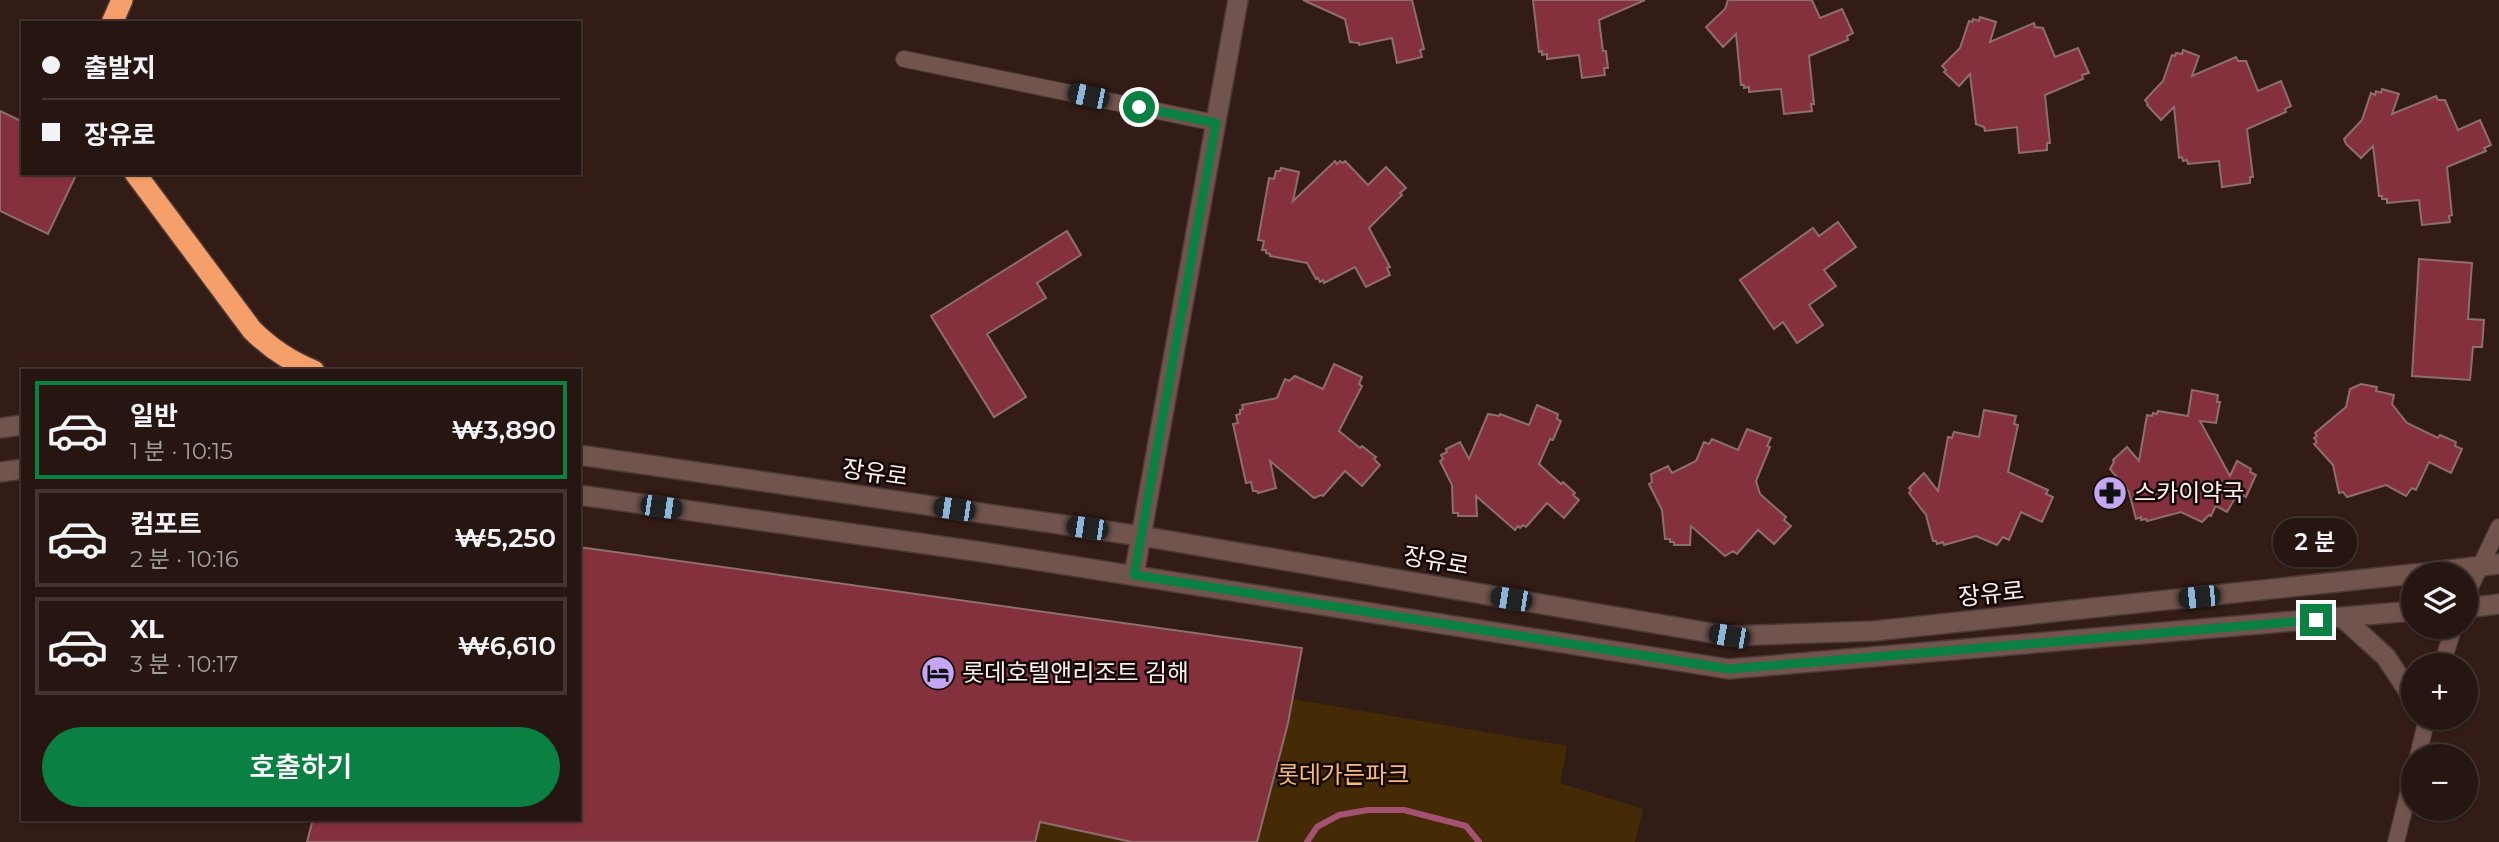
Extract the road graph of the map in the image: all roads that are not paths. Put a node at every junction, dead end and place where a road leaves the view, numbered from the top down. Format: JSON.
{"nodes":[{"id":1,"x":122,"y":0,"type":"edge"},
{"id":2,"x":1238,"y":0,"type":"edge"},
{"id":3,"x":114,"y":21,"type":"edge"},
{"id":4,"x":904,"y":59,"type":"dead end"},
{"id":5,"x":1216,"y":123,"type":"junction"},
{"id":6,"x":136,"y":175,"type":"edge"},
{"id":7,"x":287,"y":366,"type":"edge"},
{"id":8,"x":21,"y":425,"type":"edge"},
{"id":9,"x":0,"y":428,"type":"edge"},
{"id":10,"x":581,"y":455,"type":"edge"},
{"id":11,"x":21,"y":469,"type":"edge"},
{"id":12,"x":0,"y":472,"type":"edge"},
{"id":13,"x":581,"y":495,"type":"edge"},
{"id":14,"x":2499,"y":527,"type":"edge"},
{"id":15,"x":1141,"y":536,"type":"junction"},
{"id":16,"x":2489,"y":565,"type":"edge"},
{"id":17,"x":1134,"y":575,"type":"junction"},
{"id":18,"x":2401,"y":575,"type":"edge"},
{"id":19,"x":2478,"y":580,"type":"edge"},
{"id":20,"x":2499,"y":604,"type":"edge"},
{"id":21,"x":2478,"y":607,"type":"edge"},
{"id":22,"x":2401,"y":612,"type":"edge"},
{"id":23,"x":2343,"y":618,"type":"junction"},
{"id":24,"x":2401,"y":680,"type":"edge"},
{"id":25,"x":2401,"y":821,"type":"edge"},
{"id":26,"x":2396,"y":842,"type":"edge"}],
"edges":[{"from":1,"to":3,"type":"highway"},
{"from":2,"to":5,"type":"main road"},
{"from":4,"to":5,"type":"street"},
{"from":5,"to":15,"type":"main road"},
{"from":6,"to":7,"type":"highway"},
{"from":8,"to":9,"type":"main road"},
{"from":10,"to":15,"type":"main road","name":"장유로"},
{"from":11,"to":12,"type":"main road"},
{"from":13,"to":17,"type":"main road"},
{"from":14,"to":16,"type":"street"},
{"from":15,"to":17,"type":"main road"},
{"from":15,"to":18,"type":"main road","name":"장유로"},
{"from":16,"to":19,"type":"street"},
{"from":17,"to":23,"type":"main road"},
{"from":20,"to":21,"type":"main road"},
{"from":22,"to":23,"type":"main road"},
{"from":23,"to":24,"type":"main road"},
{"from":25,"to":26,"type":"street"}]}
